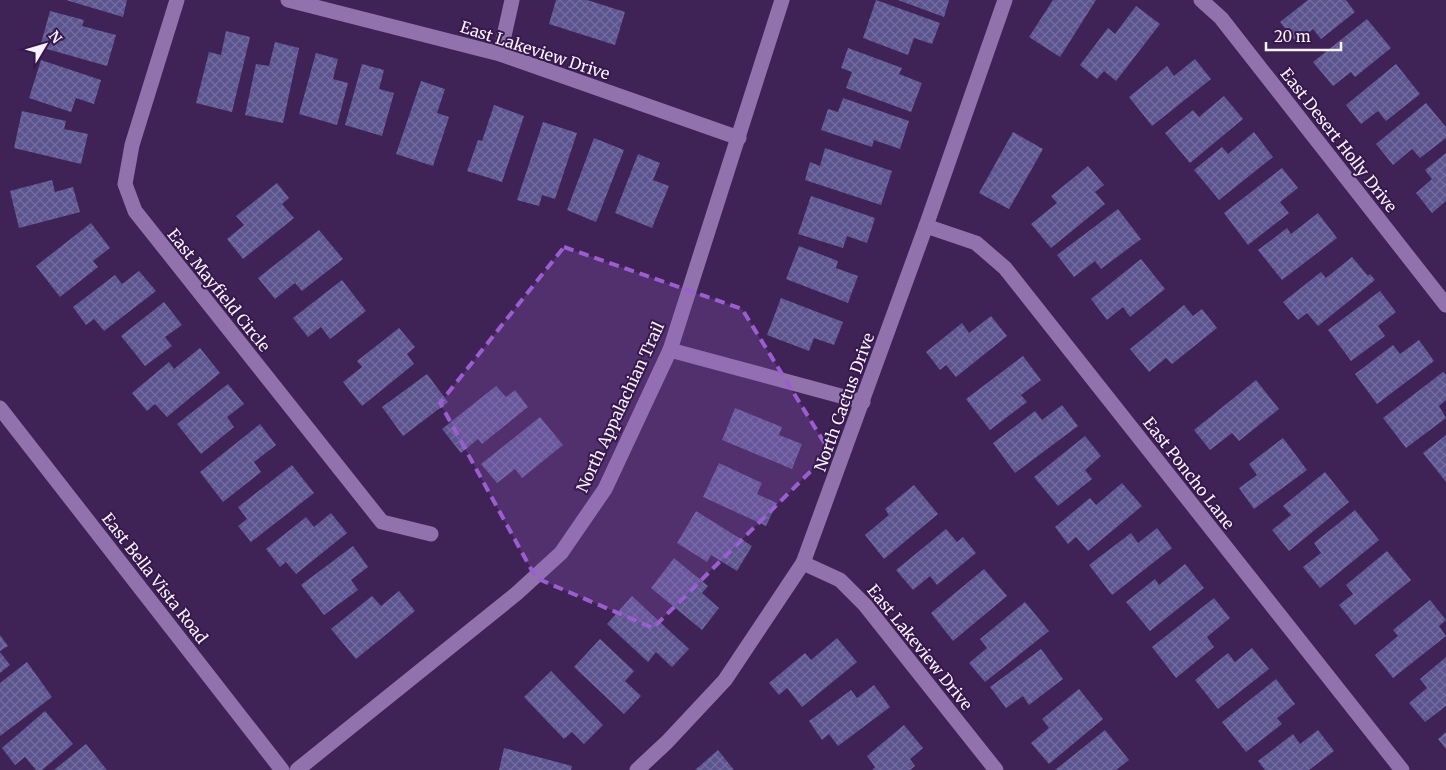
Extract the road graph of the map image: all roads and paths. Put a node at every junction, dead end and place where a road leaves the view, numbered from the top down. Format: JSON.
{"nodes":[{"id":1,"x":177,"y":0,"type":"edge"},
{"id":2,"x":288,"y":0,"type":"edge"},
{"id":3,"x":512,"y":0,"type":"edge"},
{"id":4,"x":782,"y":0,"type":"edge"},
{"id":5,"x":1005,"y":0,"type":"edge"},
{"id":6,"x":1201,"y":0,"type":"edge"},
{"id":7,"x":500,"y":54,"type":"junction"},
{"id":8,"x":739,"y":138,"type":"junction"},
{"id":9,"x":926,"y":226,"type":"junction"},
{"id":10,"x":1446,"y":305,"type":"edge"},
{"id":11,"x":670,"y":350,"type":"junction"},
{"id":12,"x":863,"y":402,"type":"junction"},
{"id":13,"x":0,"y":408,"type":"edge"},
{"id":14,"x":431,"y":534,"type":"dead end"},
{"id":15,"x":803,"y":563,"type":"junction"},
{"id":16,"x":282,"y":770,"type":"edge"},
{"id":17,"x":297,"y":770,"type":"edge"},
{"id":18,"x":637,"y":770,"type":"edge"},
{"id":19,"x":996,"y":770,"type":"edge"},
{"id":20,"x":1402,"y":770,"type":"edge"}],
"edges":[{"from":1,"to":14,"type":"street","name":"East Mayfield Circle"},
{"from":2,"to":7,"type":"street","name":"East Lakeview Drive"},
{"from":3,"to":7,"type":"street"},
{"from":4,"to":8,"type":"street","name":"North Appalachian Trail"},
{"from":5,"to":9,"type":"street","name":"North Cactus Drive"},
{"from":6,"to":10,"type":"street","name":"East Desert Holly Drive"},
{"from":7,"to":8,"type":"street","name":"East Lakeview Drive"},
{"from":8,"to":11,"type":"street","name":"North Appalachian Trail"},
{"from":9,"to":12,"type":"street","name":"North Cactus Drive"},
{"from":9,"to":20,"type":"street","name":"East Poncho Lane"},
{"from":11,"to":12,"type":"street"},
{"from":11,"to":17,"type":"street","name":"North Appalachian Trail"},
{"from":12,"to":15,"type":"street","name":"North Cactus Drive"},
{"from":13,"to":16,"type":"street","name":"East Bella Vista Road"},
{"from":15,"to":18,"type":"street","name":"North Cactus Drive"},
{"from":15,"to":19,"type":"street","name":"East Lakeview Drive"}]}
